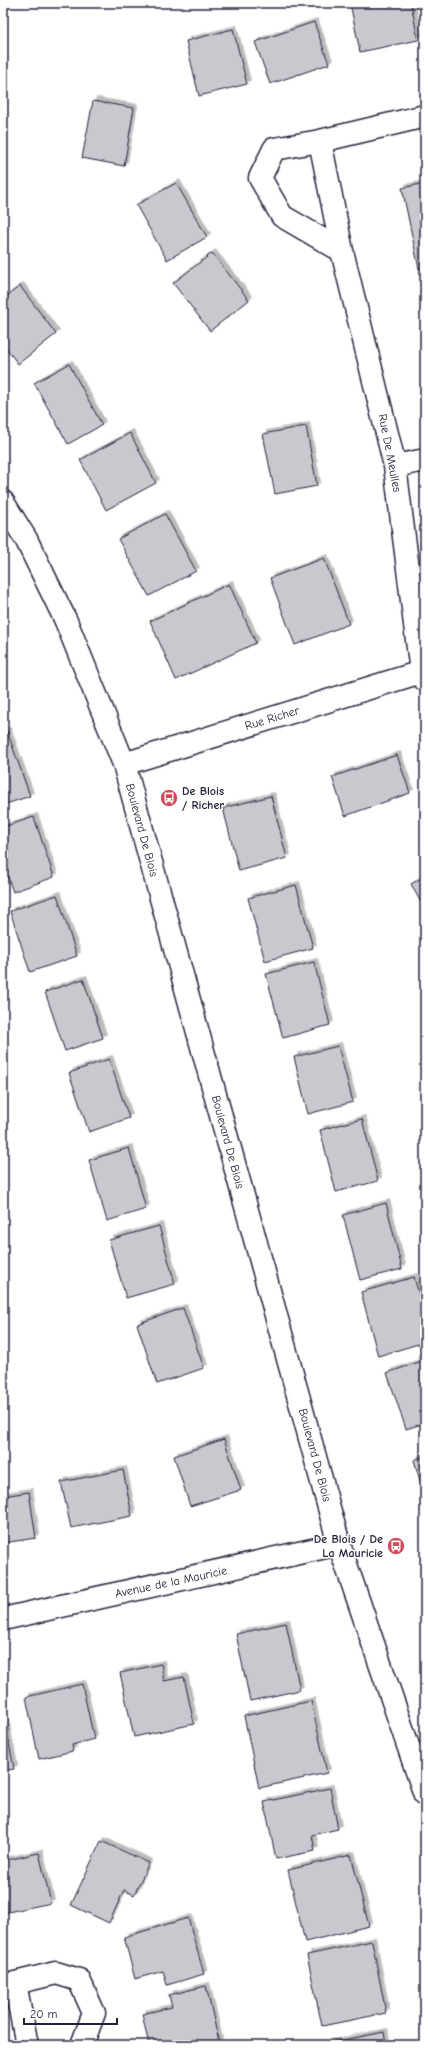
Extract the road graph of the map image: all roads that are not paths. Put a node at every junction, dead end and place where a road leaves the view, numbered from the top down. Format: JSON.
{"nodes":[{"id":1,"x":425,"y":116,"type":"edge"},
{"id":2,"x":320,"y":141,"type":"junction"},
{"id":3,"x":342,"y":251,"type":"junction"},
{"id":4,"x":425,"y":460,"type":"edge"},
{"id":5,"x":395,"y":466,"type":"junction"},
{"id":6,"x":3,"y":502,"type":"edge"},
{"id":7,"x":423,"y":676,"type":"edge"},
{"id":8,"x":124,"y":764,"type":"junction"},
{"id":9,"x":339,"y":1544,"type":"junction"},
{"id":10,"x":3,"y":1619,"type":"edge"},
{"id":11,"x":425,"y":1795,"type":"edge"},
{"id":12,"x":9,"y":1985,"type":"edge"},
{"id":13,"x":27,"y":2045,"type":"edge"},
{"id":14,"x":82,"y":2045,"type":"edge"}],
"edges":[{"from":1,"to":2,"type":"street"},
{"from":2,"to":3,"type":"street","name":"Rue De Meulles"},
{"from":2,"to":3,"type":"street"},
{"from":3,"to":5,"type":"street","name":"Rue De Meulles"},
{"from":4,"to":5,"type":"street"},
{"from":5,"to":7,"type":"street","name":"Rue De Meulles"},
{"from":6,"to":8,"type":"street","name":"Boulevard De Blois"},
{"from":7,"to":8,"type":"street","name":"Rue Richer"},
{"from":8,"to":9,"type":"street","name":"Boulevard De Blois"},
{"from":9,"to":10,"type":"street","name":"Avenue de la Mauricie"},
{"from":9,"to":11,"type":"street","name":"Boulevard De Blois"},
{"from":12,"to":13,"type":"street"},
{"from":12,"to":14,"type":"street"}]}
